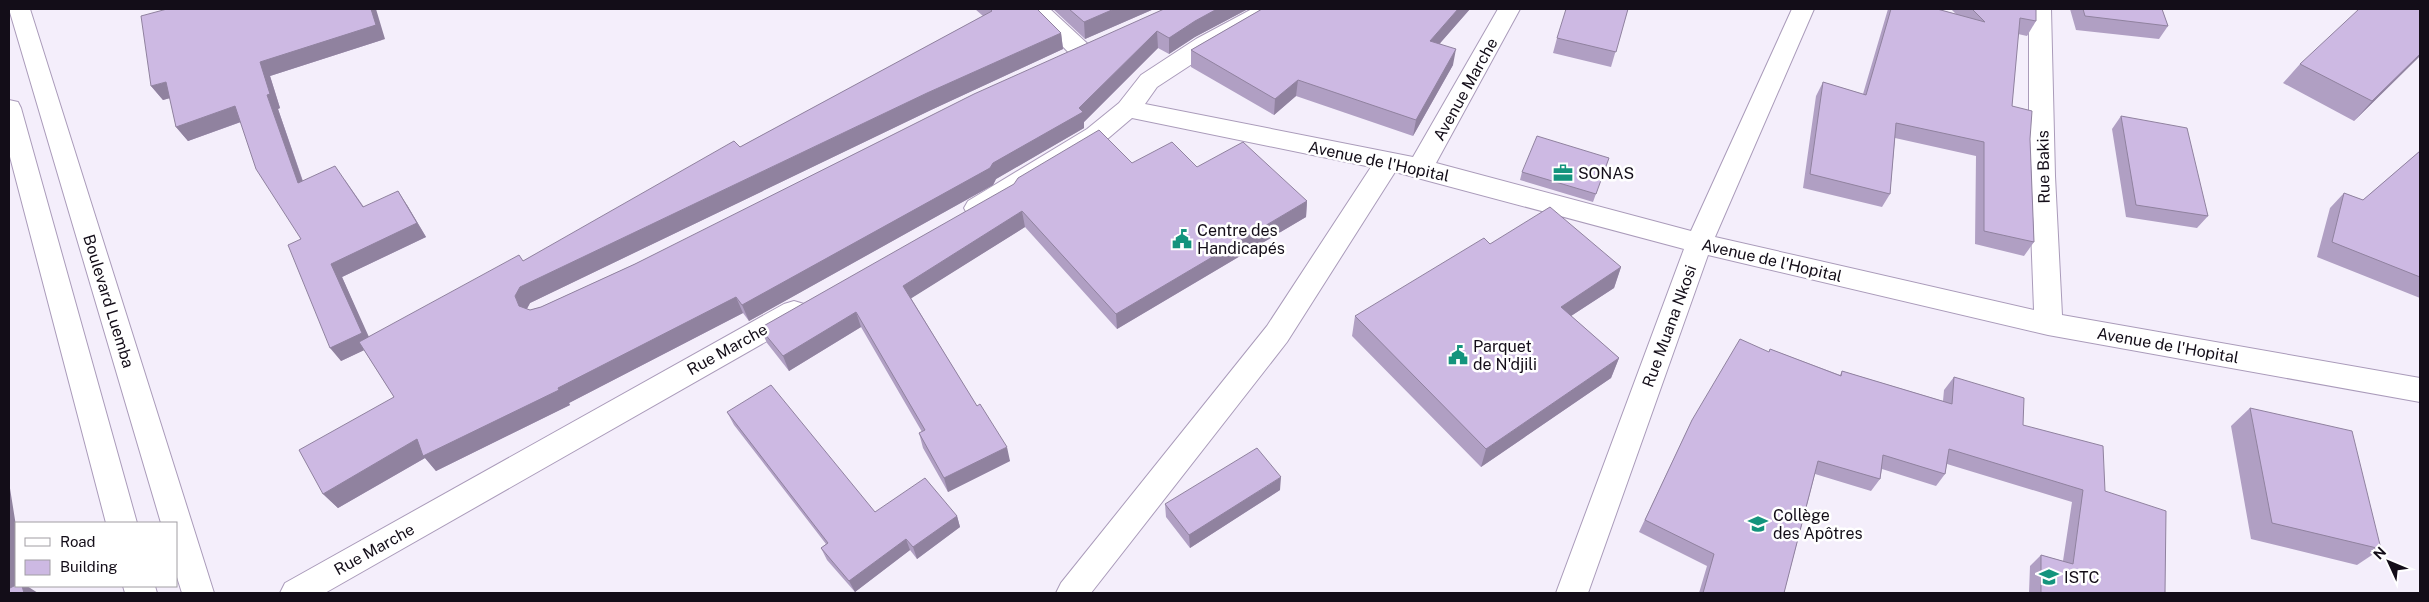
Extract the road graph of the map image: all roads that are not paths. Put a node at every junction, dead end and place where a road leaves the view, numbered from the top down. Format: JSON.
{"nodes":[{"id":1,"x":19,"y":9,"type":"edge"},
{"id":2,"x":1037,"y":9,"type":"edge"},
{"id":3,"x":1269,"y":9,"type":"edge"},
{"id":4,"x":1510,"y":9,"type":"edge"},
{"id":5,"x":1803,"y":9,"type":"edge"},
{"id":6,"x":2040,"y":9,"type":"edge"},
{"id":7,"x":1056,"y":64,"type":"edge"},
{"id":8,"x":9,"y":108,"type":"edge"},
{"id":9,"x":1128,"y":110,"type":"junction"},
{"id":10,"x":1388,"y":162,"type":"junction"},
{"id":11,"x":1420,"y":168,"type":"junction"},
{"id":12,"x":953,"y":222,"type":"edge"},
{"id":13,"x":1699,"y":243,"type":"junction"},
{"id":14,"x":814,"y":300,"type":"edge"},
{"id":15,"x":2048,"y":324,"type":"junction"},
{"id":16,"x":2420,"y":390,"type":"edge"},
{"id":17,"x":122,"y":522,"type":"edge"},
{"id":18,"x":176,"y":522,"type":"edge"},
{"id":19,"x":178,"y":528,"type":"edge"},
{"id":20,"x":198,"y":593,"type":"edge"},
{"id":21,"x":296,"y":593,"type":"edge"},
{"id":22,"x":1072,"y":593,"type":"edge"},
{"id":23,"x":1572,"y":593,"type":"edge"}],
"edges":[{"from":1,"to":18,"type":"street","name":"Boulevard Luemba"},
{"from":2,"to":7,"type":"street"},
{"from":3,"to":9,"type":"street"},
{"from":4,"to":11,"type":"street","name":"Avenue Marche"},
{"from":5,"to":13,"type":"street","name":"Rue Muana Nkosi"},
{"from":6,"to":15,"type":"street","name":"Rue Bakis"},
{"from":8,"to":17,"type":"street"},
{"from":9,"to":10,"type":"street","name":"Avenue de l'Hopital"},
{"from":9,"to":12,"type":"street"},
{"from":10,"to":11,"type":"street","name":"Avenue de l'Hopital"},
{"from":10,"to":22,"type":"street"},
{"from":11,"to":13,"type":"street","name":"Avenue de l'Hopital"},
{"from":13,"to":15,"type":"street","name":"Avenue de l'Hopital"},
{"from":13,"to":23,"type":"street","name":"Rue Muana Nkosi"},
{"from":14,"to":21,"type":"street","name":"Rue Marche"},
{"from":15,"to":16,"type":"street","name":"Avenue de l'Hopital"},
{"from":19,"to":20,"type":"street","name":"Boulevard Luemba"}]}
